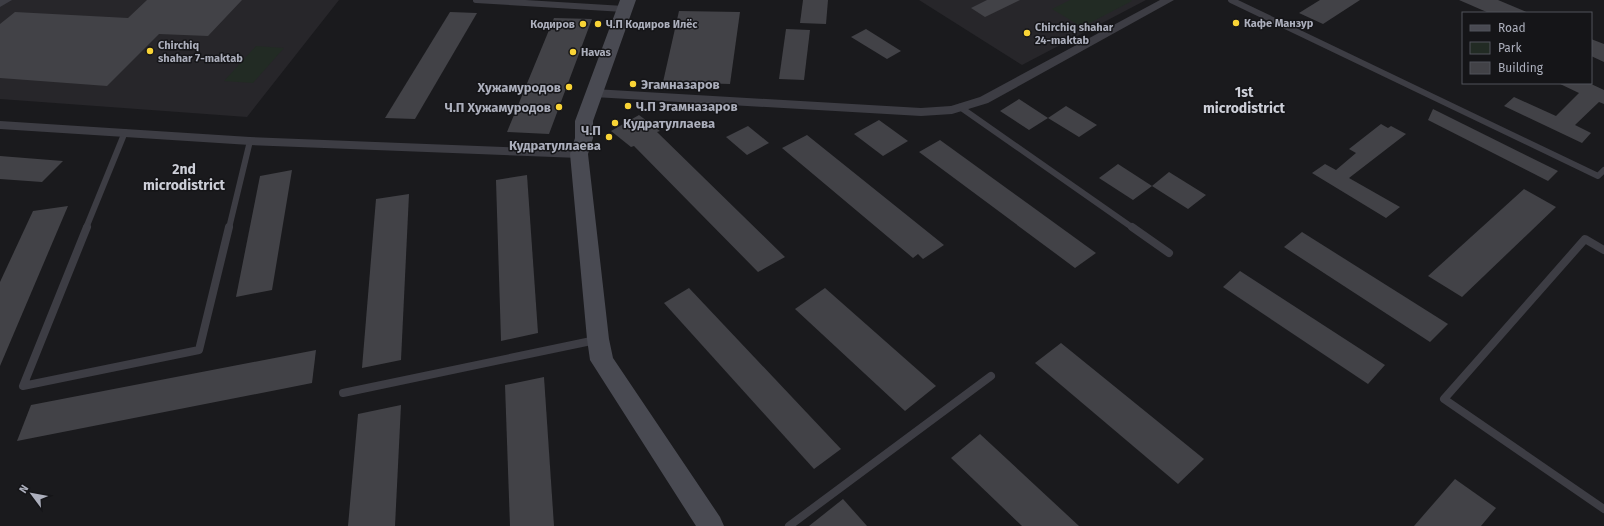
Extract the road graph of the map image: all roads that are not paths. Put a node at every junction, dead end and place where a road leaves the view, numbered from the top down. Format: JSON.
{"nodes":[{"id":1,"x":6,"y":0,"type":"edge"},
{"id":2,"x":476,"y":0,"type":"edge"},
{"id":3,"x":1168,"y":0,"type":"edge"},
{"id":4,"x":1231,"y":0,"type":"edge"},
{"id":5,"x":0,"y":4,"type":"edge"},
{"id":6,"x":626,"y":4,"type":"edge"},
{"id":7,"x":594,"y":93,"type":"junction"},
{"id":8,"x":960,"y":107,"type":"junction"},
{"id":9,"x":0,"y":125,"type":"edge"},
{"id":10,"x":125,"y":132,"type":"junction"},
{"id":11,"x":250,"y":141,"type":"junction"},
{"id":12,"x":579,"y":154,"type":"junction"},
{"id":13,"x":1604,"y":170,"type":"edge"},
{"id":14,"x":1604,"y":250,"type":"edge"},
{"id":15,"x":1169,"y":253,"type":"dead end"},
{"id":16,"x":598,"y":339,"type":"junction"},
{"id":17,"x":991,"y":376,"type":"dead end"},
{"id":18,"x":344,"y":393,"type":"dead end"},
{"id":19,"x":1604,"y":509,"type":"edge"},
{"id":20,"x":711,"y":526,"type":"edge"},
{"id":21,"x":789,"y":526,"type":"edge"}],
"edges":[{"from":1,"to":5,"type":"street"},
{"from":2,"to":6,"type":"lane"},
{"from":3,"to":8,"type":"street"},
{"from":4,"to":13,"type":"lane"},
{"from":6,"to":7,"type":"street"},
{"from":7,"to":8,"type":"street"},
{"from":7,"to":12,"type":"street"},
{"from":8,"to":15,"type":"lane"},
{"from":9,"to":10,"type":"street"},
{"from":10,"to":11,"type":"street"},
{"from":10,"to":11,"type":"lane"},
{"from":11,"to":12,"type":"street"},
{"from":12,"to":16,"type":"street"},
{"from":14,"to":19,"type":"lane"},
{"from":16,"to":18,"type":"lane"},
{"from":16,"to":20,"type":"street"},
{"from":17,"to":21,"type":"lane"}]}
